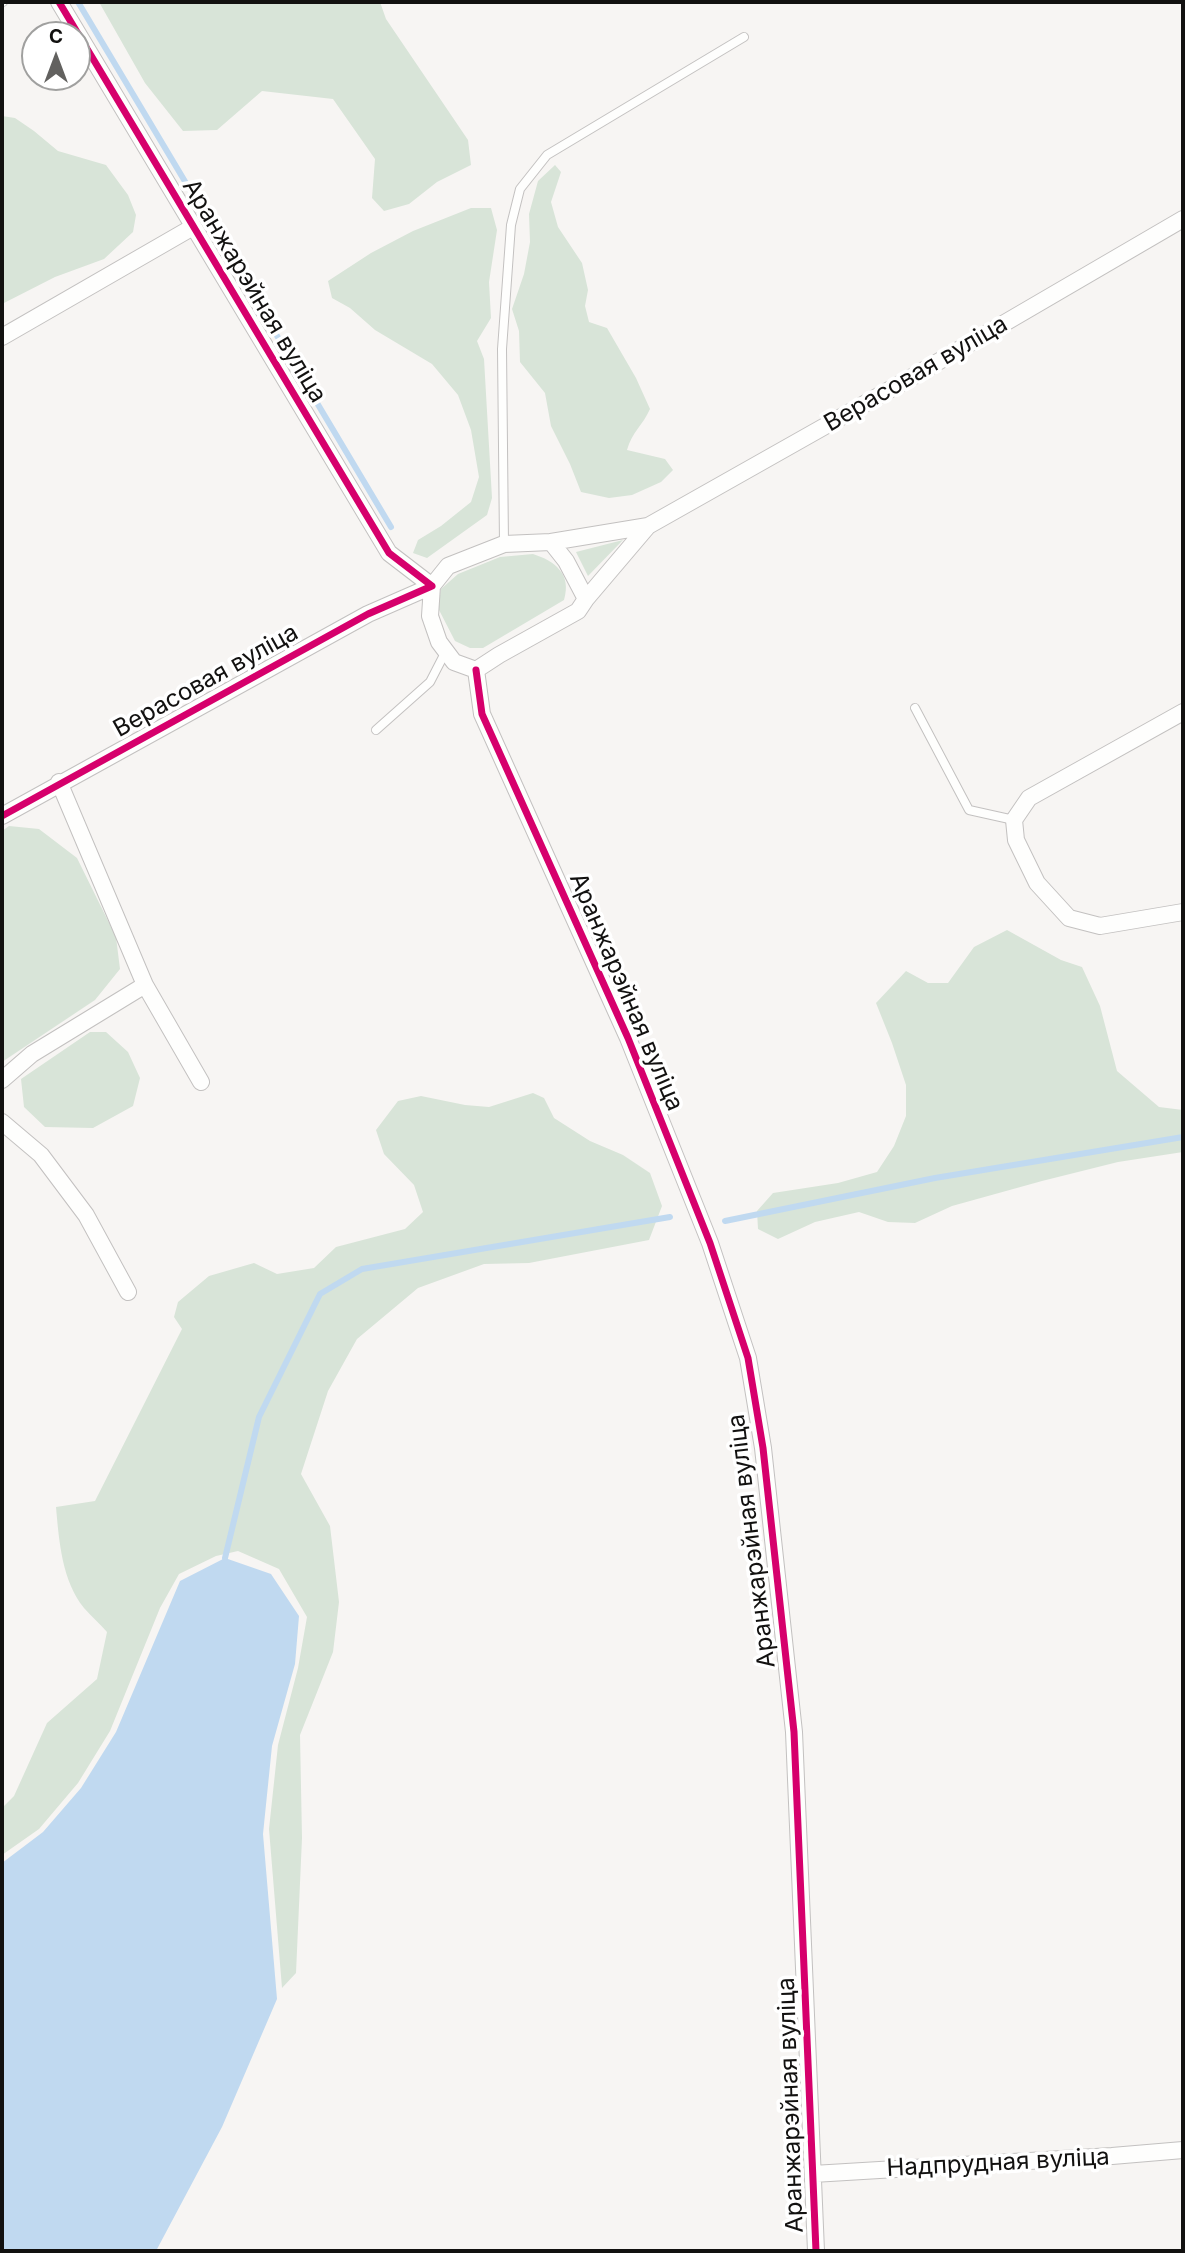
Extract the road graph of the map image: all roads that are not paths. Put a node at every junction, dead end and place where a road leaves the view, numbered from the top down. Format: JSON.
{"nodes":[{"id":1,"x":59,"y":2,"type":"edge"},
{"id":2,"x":744,"y":37,"type":"dead end"},
{"id":3,"x":1183,"y":219,"type":"edge"},
{"id":4,"x":193,"y":227,"type":"junction"},
{"id":5,"x":2,"y":337,"type":"edge"},
{"id":6,"x":648,"y":526,"type":"junction"},
{"id":7,"x":551,"y":542,"type":"junction"},
{"id":8,"x":504,"y":544,"type":"junction"},
{"id":9,"x":432,"y":586,"type":"junction"},
{"id":10,"x":586,"y":599,"type":"junction"},
{"id":11,"x":446,"y":651,"type":"junction"},
{"id":12,"x":476,"y":670,"type":"junction"},
{"id":13,"x":915,"y":708,"type":"dead end"},
{"id":14,"x":1183,"y":712,"type":"edge"},
{"id":15,"x":376,"y":730,"type":"dead end"},
{"id":16,"x":59,"y":782,"type":"junction"},
{"id":17,"x":2,"y":816,"type":"edge"},
{"id":18,"x":1014,"y":820,"type":"junction"},
{"id":19,"x":1183,"y":912,"type":"edge"},
{"id":20,"x":145,"y":985,"type":"junction"},
{"id":21,"x":2,"y":1080,"type":"edge"},
{"id":22,"x":201,"y":1082,"type":"dead end"},
{"id":23,"x":2,"y":1122,"type":"edge"},
{"id":24,"x":128,"y":1292,"type":"dead end"},
{"id":25,"x":1183,"y":2150,"type":"edge"},
{"id":26,"x":813,"y":2174,"type":"junction"},
{"id":27,"x":816,"y":2251,"type":"edge"}],
"edges":[{"from":1,"to":4,"type":"street","name":"Аранжарэйная вуліца"},
{"from":2,"to":8,"type":"lane"},
{"from":3,"to":6,"type":"street","name":"Верасовая вуліца"},
{"from":4,"to":5,"type":"street"},
{"from":4,"to":9,"type":"street","name":"Аранжарэйная вуліца"},
{"from":6,"to":7,"type":"street","name":"Верасовая вуліца"},
{"from":6,"to":10,"type":"street","name":"Верасовая вуліца"},
{"from":7,"to":8,"type":"street","name":"Верасовая вуліца"},
{"from":7,"to":10,"type":"street"},
{"from":8,"to":9,"type":"street","name":"Верасовая вуліца"},
{"from":9,"to":11,"type":"street"},
{"from":9,"to":16,"type":"street","name":"Верасовая вуліца"},
{"from":10,"to":12,"type":"street","name":"Верасовая вуліца"},
{"from":11,"to":12,"type":"street"},
{"from":11,"to":15,"type":"lane"},
{"from":12,"to":26,"type":"street","name":"Аранжарэйная вуліца"},
{"from":13,"to":18,"type":"lane"},
{"from":14,"to":18,"type":"street"},
{"from":16,"to":17,"type":"street","name":"Верасовая вуліца"},
{"from":16,"to":20,"type":"street"},
{"from":18,"to":19,"type":"street"},
{"from":20,"to":21,"type":"street"},
{"from":20,"to":22,"type":"street"},
{"from":23,"to":24,"type":"street"},
{"from":25,"to":26,"type":"street","name":"Надпрудная вуліца"},
{"from":26,"to":27,"type":"street","name":"Аранжарэйная вуліца"}]}
